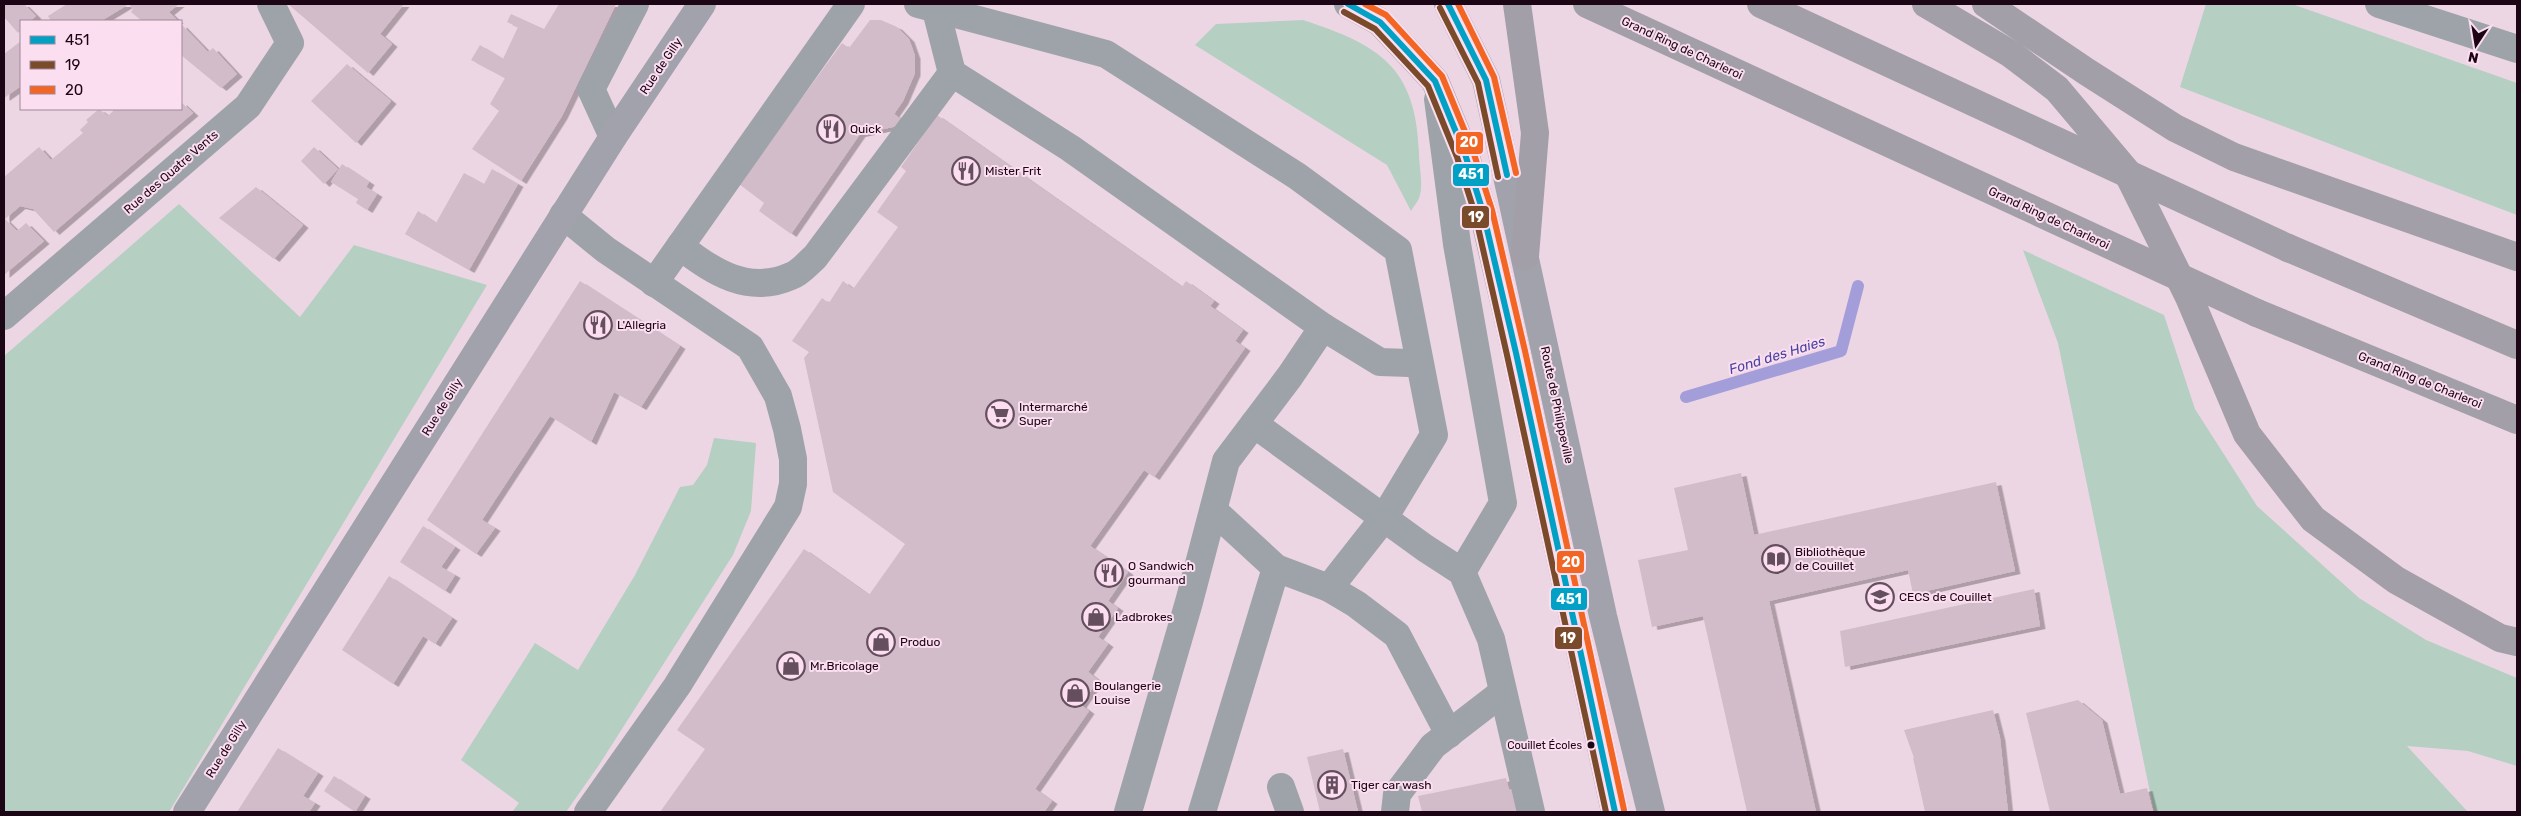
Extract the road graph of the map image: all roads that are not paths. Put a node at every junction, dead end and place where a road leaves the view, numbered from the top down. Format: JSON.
{"nodes":[{"id":1,"x":271,"y":4,"type":"edge"},
{"id":2,"x":635,"y":4,"type":"edge"},
{"id":3,"x":702,"y":4,"type":"edge"},
{"id":4,"x":851,"y":4,"type":"edge"},
{"id":5,"x":1348,"y":4,"type":"edge"},
{"id":6,"x":1448,"y":4,"type":"edge"},
{"id":7,"x":1517,"y":4,"type":"edge"},
{"id":8,"x":1587,"y":4,"type":"edge"},
{"id":9,"x":1760,"y":4,"type":"edge"},
{"id":10,"x":1926,"y":4,"type":"edge"},
{"id":11,"x":1986,"y":4,"type":"edge"},
{"id":12,"x":2378,"y":4,"type":"edge"},
{"id":13,"x":927,"y":7,"type":"edge"},
{"id":14,"x":2517,"y":49,"type":"edge"},
{"id":15,"x":952,"y":73,"type":"junction"},
{"id":16,"x":1436,"y":81,"type":"junction"},
{"id":17,"x":613,"y":137,"type":"junction"},
{"id":18,"x":563,"y":215,"type":"junction"},
{"id":19,"x":680,"y":246,"type":"junction"},
{"id":20,"x":1525,"y":256,"type":"junction"},
{"id":21,"x":2517,"y":257,"type":"edge"},
{"id":22,"x":654,"y":282,"type":"junction"},
{"id":23,"x":4,"y":316,"type":"edge"},
{"id":24,"x":1323,"y":327,"type":"junction"},
{"id":25,"x":2517,"y":345,"type":"edge"},
{"id":26,"x":1418,"y":360,"type":"junction"},
{"id":27,"x":2517,"y":420,"type":"edge"},
{"id":28,"x":1254,"y":424,"type":"junction"},
{"id":29,"x":1214,"y":511,"type":"junction"},
{"id":30,"x":1384,"y":518,"type":"junction"},
{"id":31,"x":1276,"y":568,"type":"junction"},
{"id":32,"x":1462,"y":572,"type":"junction"},
{"id":33,"x":1329,"y":588,"type":"junction"},
{"id":34,"x":2517,"y":642,"type":"edge"},
{"id":35,"x":1503,"y":692,"type":"junction"},
{"id":36,"x":1449,"y":734,"type":"junction"},
{"id":37,"x":1281,"y":786,"type":"dead end"},
{"id":38,"x":187,"y":812,"type":"edge"},
{"id":39,"x":588,"y":812,"type":"edge"},
{"id":40,"x":1128,"y":812,"type":"edge"},
{"id":41,"x":1202,"y":812,"type":"edge"},
{"id":42,"x":1290,"y":812,"type":"edge"},
{"id":43,"x":1395,"y":812,"type":"edge"},
{"id":44,"x":1531,"y":812,"type":"edge"},
{"id":45,"x":1615,"y":812,"type":"edge"},
{"id":46,"x":1651,"y":812,"type":"edge"}],
"edges":[{"from":1,"to":23,"type":"street","name":"Rue des Quatre Vents"},
{"from":2,"to":17,"type":"street"},
{"from":3,"to":17,"type":"main road","name":"Rue de Gilly"},
{"from":4,"to":19,"type":"street"},
{"from":5,"to":16,"type":"main road"},
{"from":6,"to":20,"type":"main road","name":"Route de Philippeville"},
{"from":7,"to":20,"type":"highway"},
{"from":8,"to":27,"type":"highway","name":"Grand Ring de Charleroi","bridge":true},
{"from":9,"to":25,"type":"highway","bridge":true},
{"from":10,"to":34,"type":"highway"},
{"from":11,"to":21,"type":"highway"},
{"from":12,"to":14,"type":"street"},
{"from":13,"to":15,"type":"street"},
{"from":13,"to":26,"type":"street"},
{"from":15,"to":19,"type":"street"},
{"from":15,"to":24,"type":"street"},
{"from":16,"to":32,"type":"street"},
{"from":16,"to":45,"type":"main road"},
{"from":17,"to":18,"type":"main road","name":"Rue de Gilly"},
{"from":18,"to":22,"type":"street"},
{"from":18,"to":38,"type":"main road","name":"Rue de Gilly"},
{"from":19,"to":22,"type":"street"},
{"from":20,"to":46,"type":"main road","name":"Route de Philippeville"},
{"from":22,"to":39,"type":"street"},
{"from":24,"to":26,"type":"street"},
{"from":24,"to":28,"type":"street"},
{"from":26,"to":30,"type":"street"},
{"from":28,"to":29,"type":"street"},
{"from":28,"to":30,"type":"street"},
{"from":29,"to":31,"type":"street"},
{"from":29,"to":40,"type":"street"},
{"from":30,"to":32,"type":"street"},
{"from":30,"to":33,"type":"street"},
{"from":31,"to":33,"type":"street"},
{"from":31,"to":41,"type":"street"},
{"from":32,"to":35,"type":"street"},
{"from":33,"to":36,"type":"street"},
{"from":35,"to":36,"type":"street"},
{"from":35,"to":44,"type":"street"},
{"from":36,"to":43,"type":"street"},
{"from":37,"to":42,"type":"street"}]}
